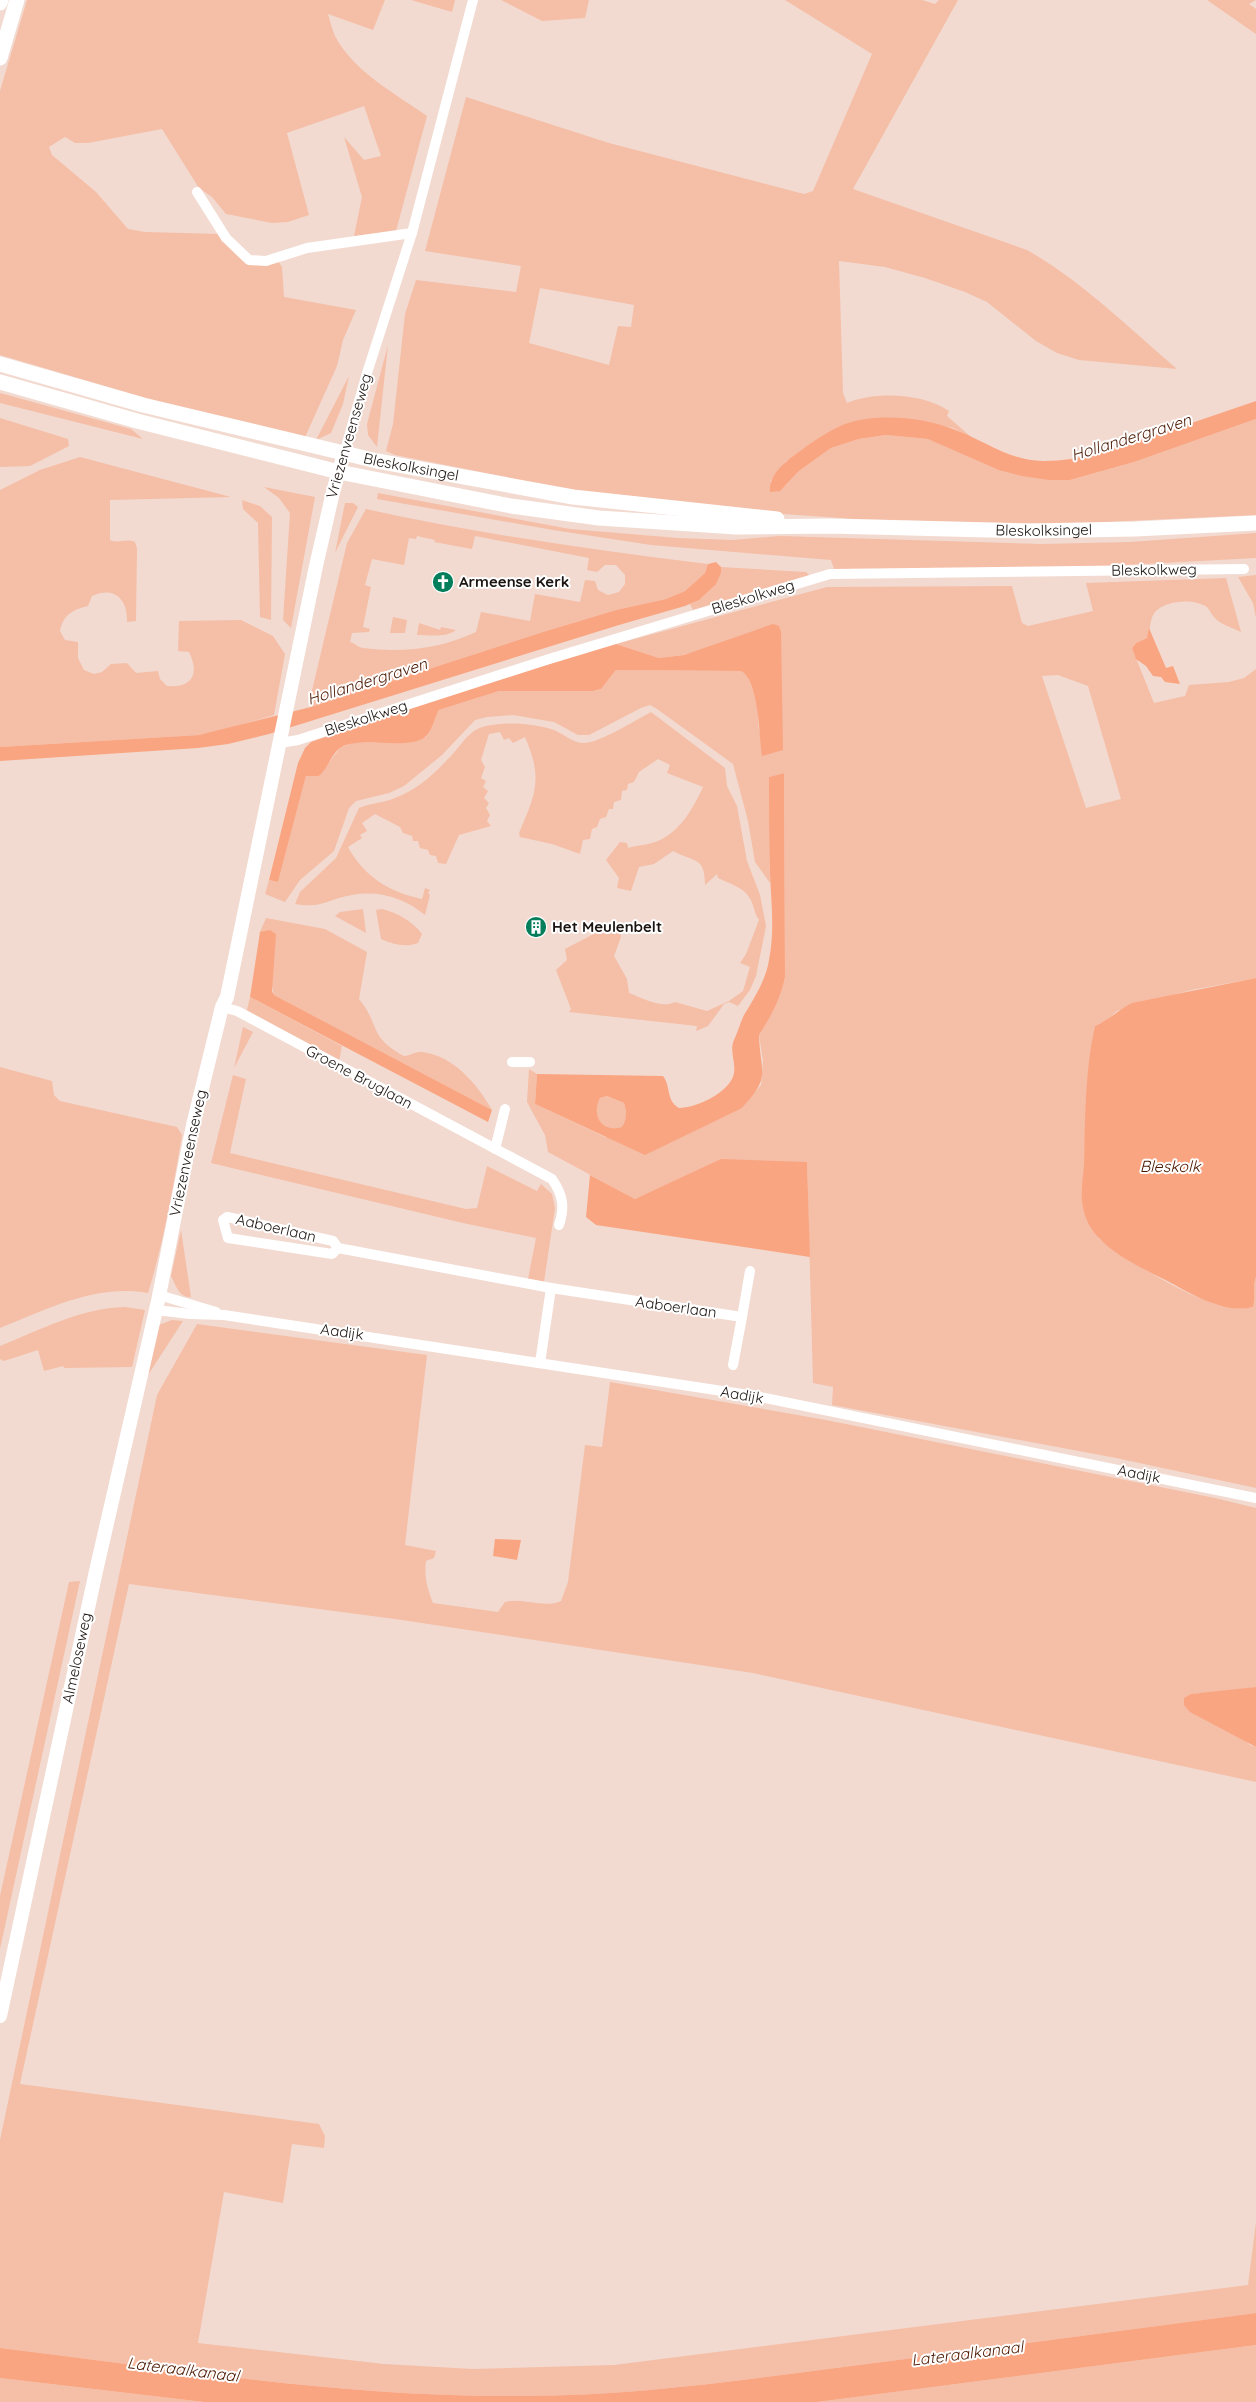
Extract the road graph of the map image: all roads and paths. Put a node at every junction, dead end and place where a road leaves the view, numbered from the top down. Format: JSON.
{"nodes":[{"id":1,"x":17,"y":0,"type":"edge"},
{"id":2,"x":474,"y":0,"type":"edge"},
{"id":3,"x":0,"y":58,"type":"edge"},
{"id":4,"x":197,"y":192,"type":"dead end"},
{"id":5,"x":412,"y":233,"type":"junction"},
{"id":6,"x":0,"y":364,"type":"edge"},
{"id":7,"x":0,"y":382,"type":"edge"},
{"id":8,"x":344,"y":454,"type":"junction"},
{"id":9,"x":339,"y":472,"type":"junction"},
{"id":10,"x":1256,"y":523,"type":"edge"},
{"id":11,"x":830,"y":526,"type":"junction"},
{"id":12,"x":1244,"y":569,"type":"dead end"},
{"id":13,"x":282,"y":737,"type":"junction"},
{"id":14,"x":222,"y":1007,"type":"junction"},
{"id":15,"x":512,"y":1062,"type":"dead end"},
{"id":16,"x":530,"y":1062,"type":"dead end"},
{"id":17,"x":505,"y":1109,"type":"dead end"},
{"id":18,"x":495,"y":1149,"type":"junction"},
{"id":19,"x":559,"y":1225,"type":"dead end"},
{"id":20,"x":338,"y":1248,"type":"junction"},
{"id":21,"x":750,"y":1271,"type":"dead end"},
{"id":22,"x":550,"y":1288,"type":"junction"},
{"id":23,"x":158,"y":1302,"type":"junction"},
{"id":24,"x":224,"y":1315,"type":"junction"},
{"id":25,"x":742,"y":1317,"type":"junction"},
{"id":26,"x":540,"y":1363,"type":"junction"},
{"id":27,"x":733,"y":1365,"type":"dead end"},
{"id":28,"x":1256,"y":1498,"type":"edge"},
{"id":29,"x":0,"y":2016,"type":"edge"}],
"edges":[{"from":1,"to":3,"type":"main road"},
{"from":2,"to":5,"type":"street","name":"Vriezenveenseweg"},
{"from":4,"to":5,"type":"street"},
{"from":5,"to":8,"type":"street","name":"Vriezenveenseweg"},
{"from":6,"to":8,"type":"main road","name":"Bleskolksingel"},
{"from":7,"to":9,"type":"main road","name":"Bleskolksingel"},
{"from":8,"to":9,"type":"street","name":"Vriezenveenseweg"},
{"from":8,"to":11,"type":"main road","name":"Bleskolksingel"},
{"from":9,"to":11,"type":"main road","name":"Bleskolksingel"},
{"from":9,"to":13,"type":"street","name":"Vriezenveenseweg"},
{"from":10,"to":11,"type":"main road","name":"Bleskolksingel"},
{"from":12,"to":13,"type":"street","name":"Bleskolkweg"},
{"from":13,"to":14,"type":"street","name":"Vriezenveenseweg"},
{"from":14,"to":18,"type":"street","name":"Groene Bruglaan"},
{"from":14,"to":23,"type":"street","name":"Vriezenveenseweg"},
{"from":15,"to":16,"type":"street"},
{"from":17,"to":18,"type":"street"},
{"from":18,"to":19,"type":"street","name":"Groene Bruglaan"},
{"from":20,"to":20,"type":"street","name":"Aaboerlaan"},
{"from":20,"to":22,"type":"street","name":"Aaboerlaan"},
{"from":21,"to":25,"type":"street"},
{"from":22,"to":25,"type":"street","name":"Aaboerlaan"},
{"from":22,"to":26,"type":"street"},
{"from":23,"to":24,"type":"street","name":"Aadijk"},
{"from":23,"to":24,"type":"street","name":"Aadijk"},
{"from":23,"to":29,"type":"street","name":"Almeloseweg"},
{"from":24,"to":26,"type":"street","name":"Aadijk"},
{"from":25,"to":27,"type":"street"},
{"from":26,"to":28,"type":"street","name":"Aadijk"}]}
